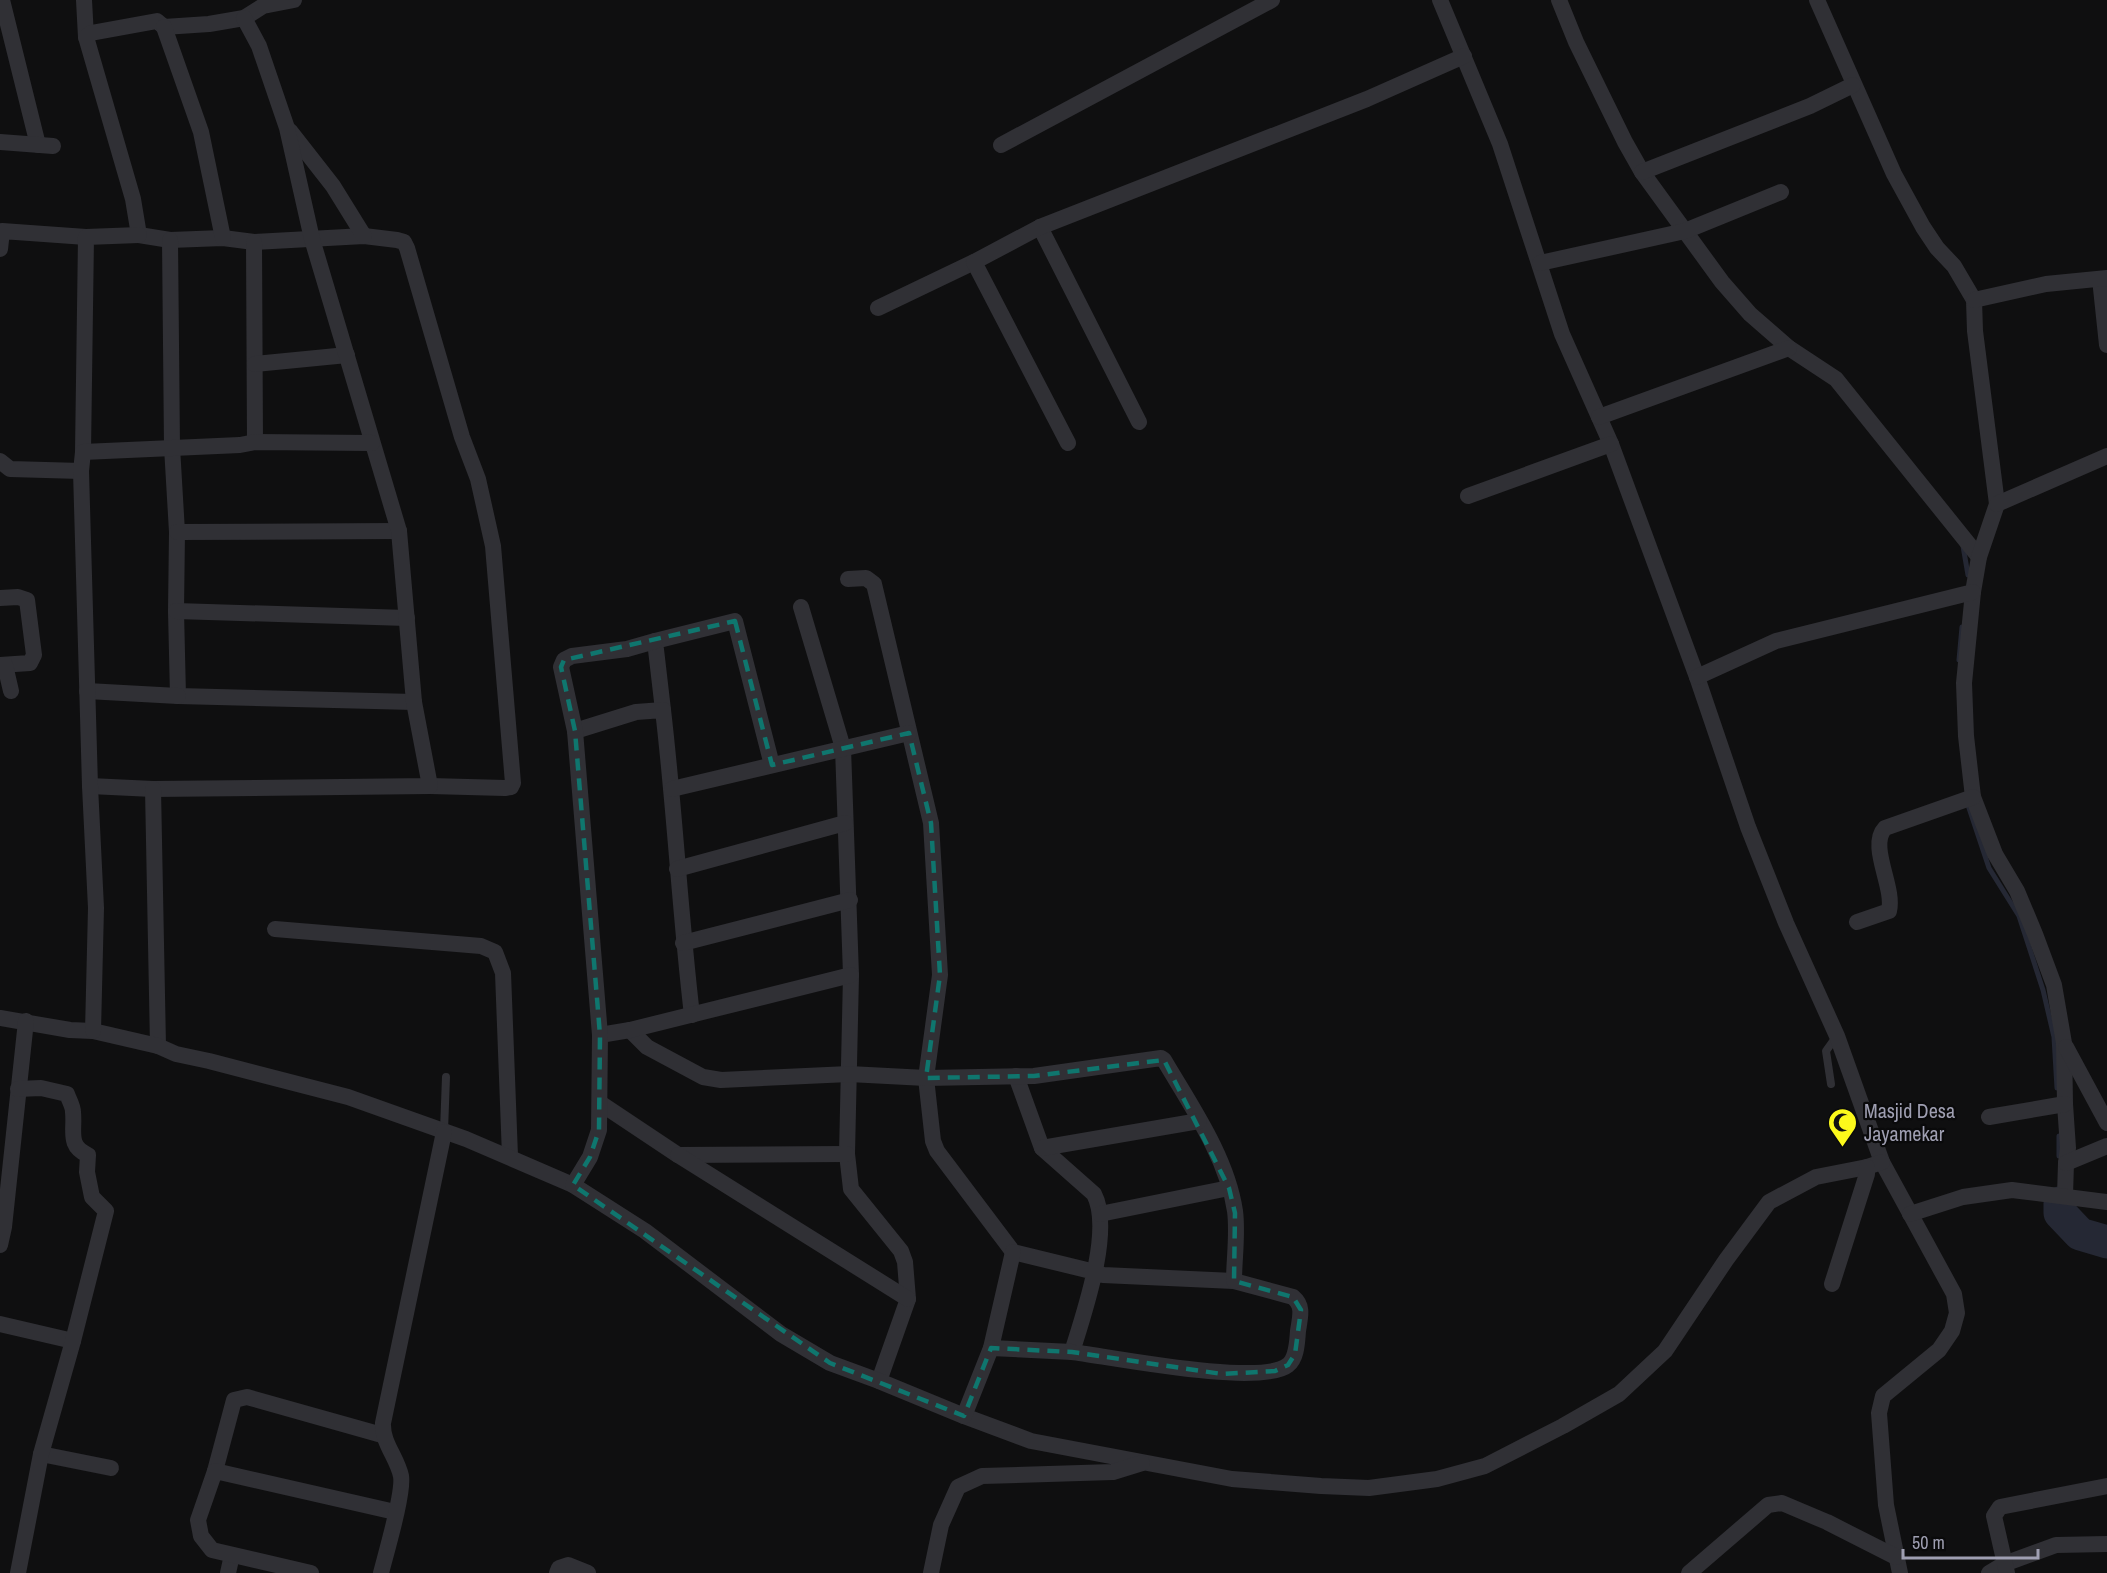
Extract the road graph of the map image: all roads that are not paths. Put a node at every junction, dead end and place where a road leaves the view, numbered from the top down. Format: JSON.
{"nodes":[{"id":1,"x":2,"y":0,"type":"edge"},
{"id":2,"x":84,"y":0,"type":"edge"},
{"id":3,"x":294,"y":0,"type":"edge"},
{"id":4,"x":1272,"y":0,"type":"edge"},
{"id":5,"x":1440,"y":0,"type":"edge"},
{"id":6,"x":1559,"y":0,"type":"edge"},
{"id":7,"x":1817,"y":0,"type":"edge"},
{"id":8,"x":244,"y":18,"type":"junction"},
{"id":9,"x":164,"y":27,"type":"junction"},
{"id":10,"x":86,"y":37,"type":"junction"},
{"id":11,"x":1464,"y":56,"type":"junction"},
{"id":12,"x":1853,"y":85,"type":"junction"},
{"id":13,"x":287,"y":128,"type":"junction"},
{"id":14,"x":0,"y":142,"type":"edge"},
{"id":15,"x":1001,"y":145,"type":"dead end"},
{"id":16,"x":1642,"y":172,"type":"junction"},
{"id":17,"x":1781,"y":192,"type":"dead end"},
{"id":18,"x":1040,"y":227,"type":"junction"},
{"id":19,"x":1,"y":231,"type":"edge"},
{"id":20,"x":1685,"y":231,"type":"junction"},
{"id":21,"x":139,"y":235,"type":"junction"},
{"id":22,"x":363,"y":236,"type":"junction"},
{"id":23,"x":86,"y":237,"type":"junction"},
{"id":24,"x":223,"y":238,"type":"junction"},
{"id":25,"x":312,"y":239,"type":"junction"},
{"id":26,"x":170,"y":240,"type":"junction"},
{"id":27,"x":254,"y":242,"type":"junction"},
{"id":28,"x":0,"y":249,"type":"edge"},
{"id":29,"x":974,"y":262,"type":"junction"},
{"id":30,"x":1540,"y":263,"type":"junction"},
{"id":31,"x":2103,"y":278,"type":"edge"},
{"id":32,"x":1974,"y":300,"type":"junction"},
{"id":33,"x":878,"y":308,"type":"dead end"},
{"id":34,"x":2107,"y":345,"type":"edge"},
{"id":35,"x":1789,"y":348,"type":"junction"},
{"id":36,"x":347,"y":355,"type":"junction"},
{"id":37,"x":255,"y":364,"type":"junction"},
{"id":38,"x":1599,"y":417,"type":"junction"},
{"id":39,"x":1139,"y":422,"type":"dead end"},
{"id":40,"x":255,"y":442,"type":"junction"},
{"id":41,"x":372,"y":443,"type":"junction"},
{"id":42,"x":1068,"y":444,"type":"dead end"},
{"id":43,"x":1611,"y":444,"type":"junction"},
{"id":44,"x":172,"y":447,"type":"junction"},
{"id":45,"x":83,"y":452,"type":"junction"},
{"id":46,"x":2107,"y":456,"type":"edge"},
{"id":47,"x":0,"y":461,"type":"edge"},
{"id":48,"x":81,"y":471,"type":"junction"},
{"id":49,"x":1468,"y":496,"type":"dead end"},
{"id":50,"x":1997,"y":504,"type":"junction"},
{"id":51,"x":399,"y":531,"type":"junction"},
{"id":52,"x":177,"y":532,"type":"junction"},
{"id":53,"x":1978,"y":557,"type":"junction"},
{"id":54,"x":848,"y":579,"type":"dead end"},
{"id":55,"x":1973,"y":592,"type":"junction"},
{"id":56,"x":0,"y":598,"type":"edge"},
{"id":57,"x":801,"y":607,"type":"dead end"},
{"id":58,"x":176,"y":611,"type":"junction"},
{"id":59,"x":407,"y":618,"type":"junction"},
{"id":60,"x":655,"y":641,"type":"junction"},
{"id":61,"x":2,"y":665,"type":"edge"},
{"id":62,"x":1697,"y":677,"type":"junction"},
{"id":63,"x":11,"y":691,"type":"dead end"},
{"id":64,"x":87,"y":691,"type":"junction"},
{"id":65,"x":178,"y":696,"type":"junction"},
{"id":66,"x":414,"y":702,"type":"junction"},
{"id":67,"x":663,"y":710,"type":"junction"},
{"id":68,"x":575,"y":731,"type":"junction"},
{"id":69,"x":909,"y":733,"type":"junction"},
{"id":70,"x":843,"y":748,"type":"junction"},
{"id":71,"x":772,"y":765,"type":"junction"},
{"id":72,"x":90,"y":786,"type":"junction"},
{"id":73,"x":430,"y":786,"type":"junction"},
{"id":74,"x":153,"y":789,"type":"junction"},
{"id":75,"x":672,"y":789,"type":"junction"},
{"id":76,"x":1973,"y":797,"type":"junction"},
{"id":77,"x":846,"y":823,"type":"junction"},
{"id":78,"x":677,"y":869,"type":"junction"},
{"id":79,"x":850,"y":900,"type":"junction"},
{"id":80,"x":1857,"y":922,"type":"dead end"},
{"id":81,"x":275,"y":929,"type":"dead end"},
{"id":82,"x":683,"y":943,"type":"junction"},
{"id":83,"x":851,"y":975,"type":"junction"},
{"id":84,"x":692,"y":1015,"type":"junction"},
{"id":85,"x":0,"y":1018,"type":"edge"},
{"id":86,"x":26,"y":1021,"type":"junction"},
{"id":87,"x":630,"y":1030,"type":"junction"},
{"id":88,"x":93,"y":1031,"type":"junction"},
{"id":89,"x":600,"y":1035,"type":"junction"},
{"id":90,"x":1837,"y":1036,"type":"junction"},
{"id":91,"x":2064,"y":1043,"type":"junction"},
{"id":92,"x":158,"y":1046,"type":"junction"},
{"id":93,"x":849,"y":1074,"type":"junction"},
{"id":94,"x":1016,"y":1076,"type":"junction"},
{"id":95,"x":446,"y":1077,"type":"dead end"},
{"id":96,"x":926,"y":1078,"type":"junction"},
{"id":97,"x":1831,"y":1084,"type":"dead end"},
{"id":98,"x":18,"y":1089,"type":"junction"},
{"id":99,"x":600,"y":1103,"type":"junction"},
{"id":100,"x":2065,"y":1104,"type":"junction"},
{"id":101,"x":1989,"y":1117,"type":"dead end"},
{"id":102,"x":1199,"y":1121,"type":"junction"},
{"id":103,"x":2107,"y":1123,"type":"edge"},
{"id":104,"x":444,"y":1132,"type":"junction"},
{"id":105,"x":2107,"y":1146,"type":"edge"},
{"id":106,"x":1042,"y":1148,"type":"junction"},
{"id":107,"x":847,"y":1154,"type":"junction"},
{"id":108,"x":678,"y":1155,"type":"junction"},
{"id":109,"x":510,"y":1156,"type":"junction"},
{"id":110,"x":2066,"y":1163,"type":"junction"},
{"id":111,"x":1874,"y":1164,"type":"junction"},
{"id":112,"x":573,"y":1185,"type":"junction"},
{"id":113,"x":1229,"y":1188,"type":"junction"},
{"id":114,"x":2065,"y":1195,"type":"junction"},
{"id":115,"x":2107,"y":1202,"type":"edge"},
{"id":116,"x":1100,"y":1214,"type":"junction"},
{"id":117,"x":1910,"y":1214,"type":"junction"},
{"id":118,"x":0,"y":1245,"type":"edge"},
{"id":119,"x":1013,"y":1252,"type":"junction"},
{"id":120,"x":1095,"y":1272,"type":"junction"},
{"id":121,"x":1234,"y":1281,"type":"junction"},
{"id":122,"x":1832,"y":1284,"type":"dead end"},
{"id":123,"x":908,"y":1299,"type":"junction"},
{"id":124,"x":0,"y":1324,"type":"edge"},
{"id":125,"x":73,"y":1341,"type":"junction"},
{"id":126,"x":992,"y":1348,"type":"junction"},
{"id":127,"x":1072,"y":1352,"type":"junction"},
{"id":128,"x":879,"y":1381,"type":"junction"},
{"id":129,"x":964,"y":1416,"type":"junction"},
{"id":130,"x":382,"y":1436,"type":"junction"},
{"id":131,"x":41,"y":1454,"type":"junction"},
{"id":132,"x":1146,"y":1462,"type":"junction"},
{"id":133,"x":111,"y":1468,"type":"dead end"},
{"id":134,"x":215,"y":1471,"type":"junction"},
{"id":135,"x":2107,"y":1486,"type":"edge"},
{"id":136,"x":395,"y":1512,"type":"junction"},
{"id":137,"x":2107,"y":1544,"type":"edge"},
{"id":138,"x":232,"y":1555,"type":"junction"},
{"id":139,"x":1898,"y":1565,"type":"edge"},
{"id":140,"x":2005,"y":1569,"type":"edge"},
{"id":141,"x":18,"y":1573,"type":"edge"},
{"id":142,"x":228,"y":1573,"type":"edge"},
{"id":143,"x":311,"y":1573,"type":"edge"},
{"id":144,"x":381,"y":1573,"type":"edge"},
{"id":145,"x":557,"y":1573,"type":"edge"},
{"id":146,"x":588,"y":1573,"type":"edge"},
{"id":147,"x":931,"y":1573,"type":"edge"},
{"id":148,"x":1689,"y":1573,"type":"edge"},
{"id":149,"x":1989,"y":1573,"type":"edge"}],
"edges":[{"from":1,"to":14,"type":"street"},
{"from":2,"to":10,"type":"street"},
{"from":3,"to":8,"type":"street"},
{"from":4,"to":15,"type":"street"},
{"from":5,"to":11,"type":"street"},
{"from":6,"to":16,"type":"street"},
{"from":7,"to":12,"type":"street"},
{"from":8,"to":9,"type":"street"},
{"from":8,"to":13,"type":"street"},
{"from":9,"to":10,"type":"street"},
{"from":9,"to":24,"type":"street"},
{"from":10,"to":21,"type":"street"},
{"from":11,"to":18,"type":"street"},
{"from":11,"to":30,"type":"street"},
{"from":12,"to":16,"type":"street"},
{"from":12,"to":32,"type":"street"},
{"from":13,"to":22,"type":"street"},
{"from":13,"to":25,"type":"street"},
{"from":16,"to":20,"type":"street"},
{"from":17,"to":20,"type":"street"},
{"from":18,"to":29,"type":"street"},
{"from":18,"to":39,"type":"street"},
{"from":19,"to":23,"type":"street"},
{"from":19,"to":28,"type":"street"},
{"from":20,"to":30,"type":"street"},
{"from":20,"to":35,"type":"street"},
{"from":21,"to":23,"type":"street"},
{"from":21,"to":26,"type":"street"},
{"from":22,"to":25,"type":"street"},
{"from":22,"to":73,"type":"street"},
{"from":23,"to":45,"type":"street"},
{"from":24,"to":26,"type":"street"},
{"from":24,"to":27,"type":"street"},
{"from":25,"to":27,"type":"street"},
{"from":25,"to":36,"type":"street"},
{"from":26,"to":44,"type":"street"},
{"from":27,"to":37,"type":"street"},
{"from":29,"to":33,"type":"street"},
{"from":29,"to":42,"type":"street"},
{"from":30,"to":38,"type":"street"},
{"from":31,"to":32,"type":"street"},
{"from":31,"to":34,"type":"street"},
{"from":32,"to":50,"type":"street"},
{"from":35,"to":38,"type":"street"},
{"from":35,"to":53,"type":"street"},
{"from":36,"to":37,"type":"street"},
{"from":36,"to":41,"type":"street"},
{"from":37,"to":40,"type":"street"},
{"from":38,"to":43,"type":"street"},
{"from":40,"to":41,"type":"street"},
{"from":40,"to":44,"type":"street"},
{"from":41,"to":51,"type":"street"},
{"from":43,"to":49,"type":"street"},
{"from":43,"to":62,"type":"street"},
{"from":44,"to":45,"type":"street"},
{"from":44,"to":52,"type":"street"},
{"from":45,"to":48,"type":"street"},
{"from":46,"to":50,"type":"street"},
{"from":47,"to":48,"type":"street"},
{"from":48,"to":64,"type":"street"},
{"from":50,"to":53,"type":"street"},
{"from":51,"to":52,"type":"street"},
{"from":51,"to":59,"type":"street"},
{"from":52,"to":58,"type":"street"},
{"from":53,"to":55,"type":"street"},
{"from":54,"to":69,"type":"street"},
{"from":55,"to":62,"type":"street"},
{"from":55,"to":76,"type":"street"},
{"from":56,"to":61,"type":"street"},
{"from":57,"to":70,"type":"street"},
{"from":58,"to":59,"type":"street"},
{"from":58,"to":65,"type":"street"},
{"from":59,"to":66,"type":"street"},
{"from":60,"to":67,"type":"street"},
{"from":60,"to":68,"type":"street"},
{"from":60,"to":71,"type":"street"},
{"from":61,"to":63,"type":"street"},
{"from":62,"to":90,"type":"street"},
{"from":64,"to":65,"type":"street"},
{"from":64,"to":72,"type":"street"},
{"from":65,"to":66,"type":"street"},
{"from":66,"to":73,"type":"street"},
{"from":67,"to":68,"type":"street"},
{"from":67,"to":75,"type":"street"},
{"from":68,"to":89,"type":"street"},
{"from":69,"to":70,"type":"street"},
{"from":69,"to":96,"type":"street"},
{"from":70,"to":71,"type":"street"},
{"from":70,"to":77,"type":"street"},
{"from":71,"to":75,"type":"street"},
{"from":72,"to":74,"type":"street"},
{"from":72,"to":88,"type":"street"},
{"from":73,"to":74,"type":"street"},
{"from":74,"to":92,"type":"street"},
{"from":75,"to":78,"type":"street"},
{"from":76,"to":80,"type":"street"},
{"from":76,"to":91,"type":"street"},
{"from":77,"to":78,"type":"street"},
{"from":77,"to":79,"type":"street"},
{"from":78,"to":82,"type":"street"},
{"from":79,"to":82,"type":"street"},
{"from":79,"to":83,"type":"street"},
{"from":81,"to":109,"type":"street"},
{"from":82,"to":84,"type":"street"},
{"from":83,"to":84,"type":"street"},
{"from":83,"to":93,"type":"street"},
{"from":84,"to":87,"type":"street"},
{"from":85,"to":86,"type":"street"},
{"from":86,"to":88,"type":"street"},
{"from":86,"to":98,"type":"street"},
{"from":87,"to":89,"type":"street"},
{"from":87,"to":93,"type":"street"},
{"from":88,"to":92,"type":"street"},
{"from":89,"to":99,"type":"street"},
{"from":90,"to":97,"type":"lane"},
{"from":90,"to":111,"type":"street"},
{"from":91,"to":100,"type":"street"},
{"from":91,"to":103,"type":"street"},
{"from":92,"to":104,"type":"street"},
{"from":93,"to":96,"type":"street"},
{"from":93,"to":107,"type":"street"},
{"from":94,"to":96,"type":"street"},
{"from":94,"to":102,"type":"street"},
{"from":94,"to":106,"type":"street"},
{"from":95,"to":104,"type":"lane"},
{"from":96,"to":119,"type":"street"},
{"from":98,"to":118,"type":"street"},
{"from":98,"to":125,"type":"street"},
{"from":99,"to":108,"type":"street"},
{"from":99,"to":112,"type":"street"},
{"from":100,"to":101,"type":"street"},
{"from":100,"to":110,"type":"street"},
{"from":102,"to":106,"type":"street"},
{"from":102,"to":113,"type":"street"},
{"from":104,"to":109,"type":"street"},
{"from":104,"to":130,"type":"street"},
{"from":105,"to":110,"type":"street"},
{"from":106,"to":116,"type":"street"},
{"from":107,"to":108,"type":"street"},
{"from":107,"to":123,"type":"street"},
{"from":108,"to":123,"type":"street"},
{"from":109,"to":112,"type":"street"},
{"from":110,"to":114,"type":"street"},
{"from":111,"to":117,"type":"street"},
{"from":111,"to":122,"type":"street"},
{"from":111,"to":132,"type":"street"},
{"from":112,"to":128,"type":"street"},
{"from":113,"to":116,"type":"street"},
{"from":113,"to":121,"type":"street"},
{"from":114,"to":115,"type":"street"},
{"from":114,"to":117,"type":"street"},
{"from":116,"to":120,"type":"street"},
{"from":117,"to":139,"type":"street"},
{"from":119,"to":120,"type":"street"},
{"from":119,"to":126,"type":"street"},
{"from":120,"to":121,"type":"street"},
{"from":120,"to":127,"type":"street"},
{"from":121,"to":127,"type":"street"},
{"from":123,"to":128,"type":"street"},
{"from":124,"to":125,"type":"street"},
{"from":125,"to":131,"type":"street"},
{"from":126,"to":127,"type":"street"},
{"from":126,"to":129,"type":"street"},
{"from":128,"to":129,"type":"street"},
{"from":129,"to":132,"type":"street"},
{"from":130,"to":134,"type":"street"},
{"from":130,"to":136,"type":"street"},
{"from":131,"to":133,"type":"street"},
{"from":131,"to":141,"type":"street"},
{"from":132,"to":147,"type":"street"},
{"from":134,"to":136,"type":"street"},
{"from":134,"to":138,"type":"street"},
{"from":135,"to":140,"type":"street"},
{"from":136,"to":144,"type":"street"},
{"from":137,"to":140,"type":"street"},
{"from":138,"to":142,"type":"street"},
{"from":138,"to":143,"type":"street"},
{"from":139,"to":148,"type":"street"},
{"from":140,"to":149,"type":"street"},
{"from":145,"to":146,"type":"street"}]}
